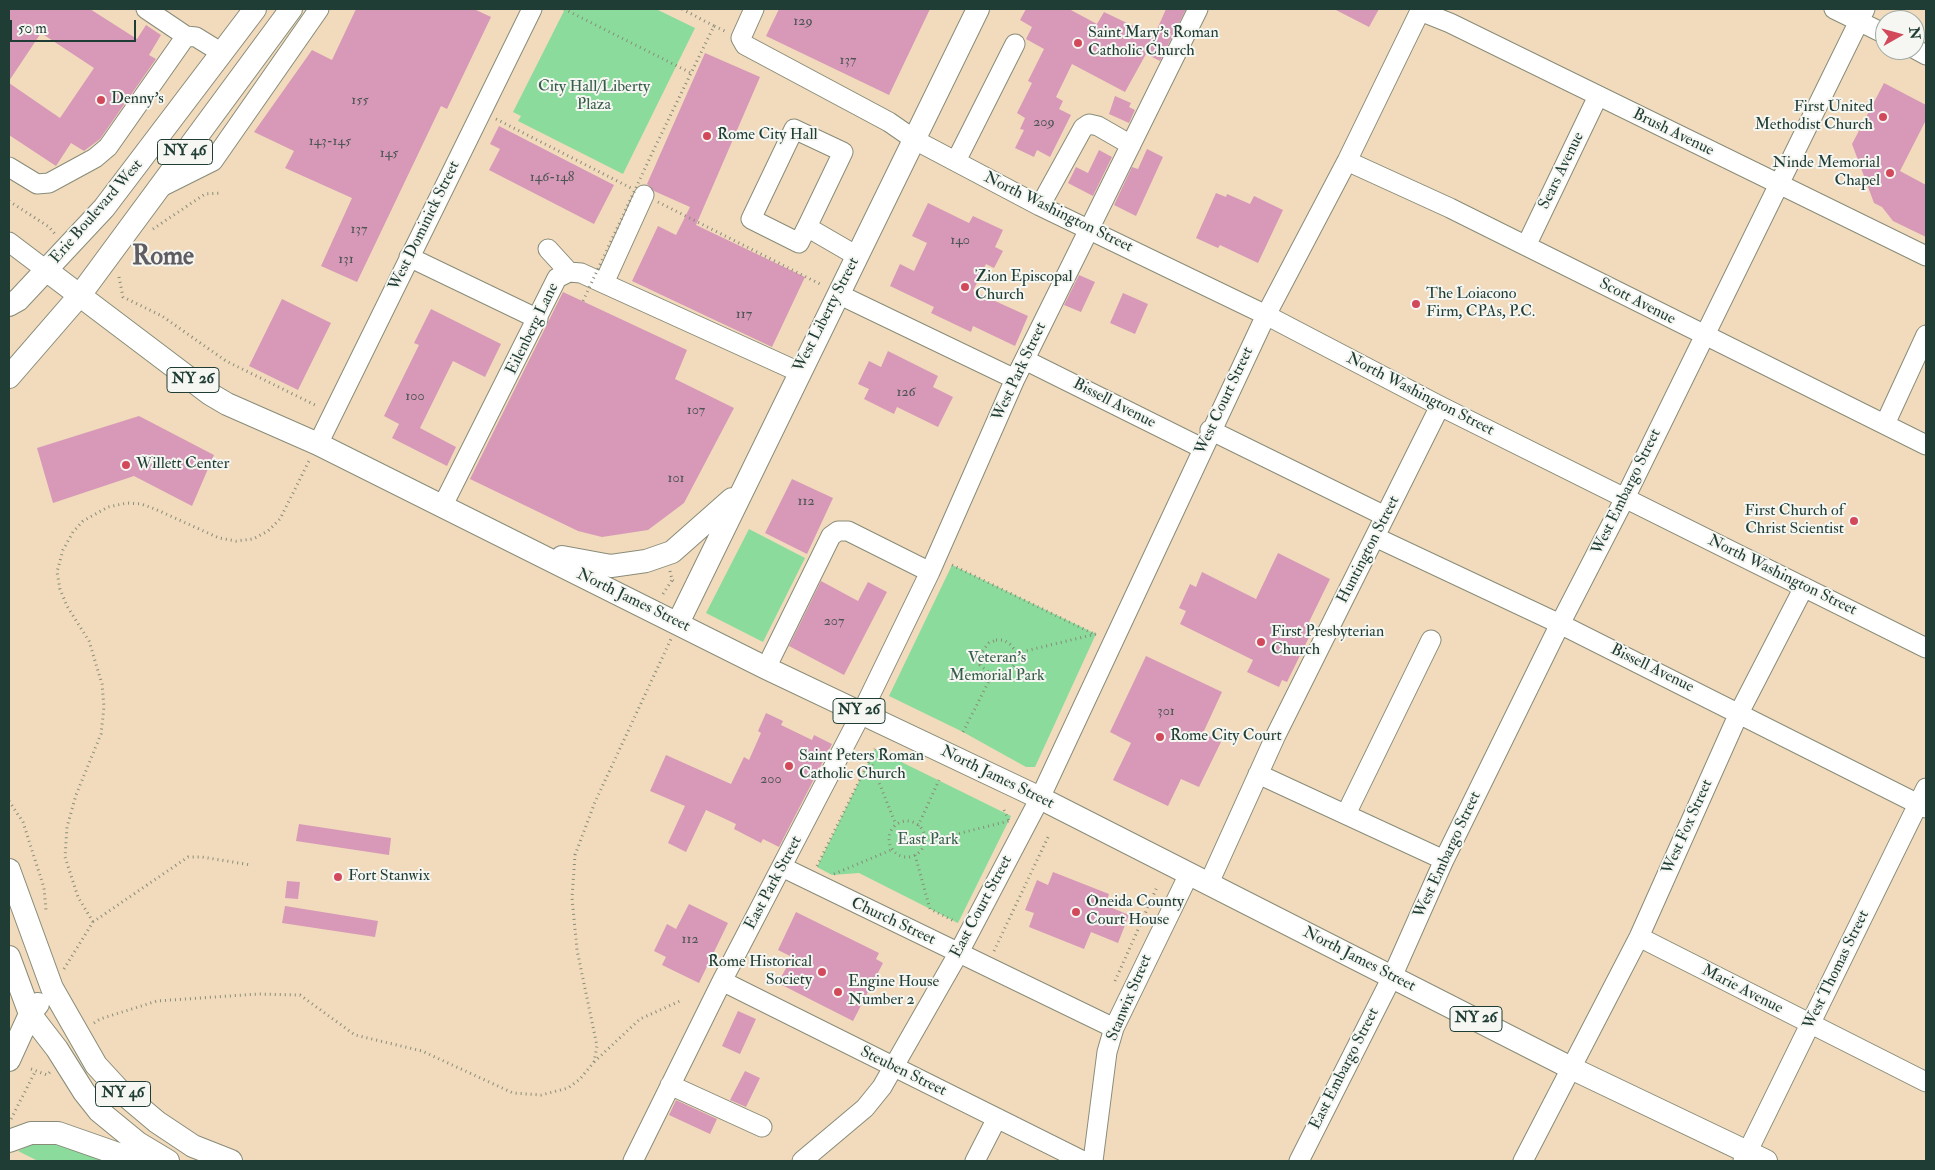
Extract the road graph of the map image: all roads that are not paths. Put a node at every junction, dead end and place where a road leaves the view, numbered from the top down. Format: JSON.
{"nodes":[{"id":1,"x":146,"y":9,"type":"edge"},
{"id":2,"x":255,"y":9,"type":"edge"},
{"id":3,"x":291,"y":9,"type":"edge"},
{"id":4,"x":318,"y":9,"type":"edge"},
{"id":5,"x":532,"y":9,"type":"edge"},
{"id":6,"x":754,"y":9,"type":"edge"},
{"id":7,"x":978,"y":9,"type":"edge"},
{"id":8,"x":1198,"y":9,"type":"edge"},
{"id":9,"x":1834,"y":9,"type":"edge"},
{"id":10,"x":1420,"y":10,"type":"edge"},
{"id":11,"x":1862,"y":15,"type":"edge"},
{"id":12,"x":1875,"y":26,"type":"edge"},
{"id":13,"x":186,"y":36,"type":"junction"},
{"id":14,"x":1015,"y":44,"type":"dead end"},
{"id":15,"x":222,"y":53,"type":"junction"},
{"id":16,"x":1598,"y":96,"type":"junction"},
{"id":17,"x":915,"y":140,"type":"junction"},
{"id":18,"x":1132,"y":145,"type":"junction"},
{"id":19,"x":1348,"y":160,"type":"junction"},
{"id":20,"x":956,"y":161,"type":"junction"},
{"id":21,"x":9,"y":167,"type":"edge"},
{"id":22,"x":1778,"y":185,"type":"junction"},
{"id":23,"x":158,"y":188,"type":"junction"},
{"id":24,"x":644,"y":195,"type":"dead end"},
{"id":25,"x":1040,"y":206,"type":"junction"},
{"id":26,"x":808,"y":227,"type":"junction"},
{"id":27,"x":1088,"y":228,"type":"junction"},
{"id":28,"x":9,"y":242,"type":"edge"},
{"id":29,"x":1526,"y":246,"type":"junction"},
{"id":30,"x":548,"y":249,"type":"dead end"},
{"id":31,"x":858,"y":256,"type":"junction"},
{"id":32,"x":1926,"y":256,"type":"edge"},
{"id":33,"x":409,"y":257,"type":"junction"},
{"id":34,"x":46,"y":270,"type":"junction"},
{"id":35,"x":568,"y":272,"type":"junction"},
{"id":36,"x":604,"y":283,"type":"junction"},
{"id":37,"x":838,"y":294,"type":"junction"},
{"id":38,"x":80,"y":295,"type":"junction"},
{"id":39,"x":12,"y":306,"type":"edge"},
{"id":40,"x":1266,"y":315,"type":"junction"},
{"id":41,"x":538,"y":319,"type":"junction"},
{"id":42,"x":1704,"y":335,"type":"junction"},
{"id":43,"x":1926,"y":335,"type":"edge"},
{"id":44,"x":1026,"y":360,"type":"junction"},
{"id":45,"x":799,"y":372,"type":"junction"},
{"id":46,"x":9,"y":377,"type":"edge"},
{"id":47,"x":1015,"y":379,"type":"junction"},
{"id":48,"x":1440,"y":406,"type":"junction"},
{"id":49,"x":1885,"y":424,"type":"junction"},
{"id":50,"x":1210,"y":430,"type":"junction"},
{"id":51,"x":318,"y":444,"type":"junction"},
{"id":52,"x":1926,"y":445,"type":"edge"},
{"id":53,"x":1202,"y":448,"type":"junction"},
{"id":54,"x":742,"y":490,"type":"junction"},
{"id":55,"x":1625,"y":498,"type":"junction"},
{"id":56,"x":442,"y":507,"type":"junction"},
{"id":57,"x":1385,"y":516,"type":"junction"},
{"id":58,"x":1375,"y":537,"type":"junction"},
{"id":59,"x":526,"y":548,"type":"junction"},
{"id":60,"x":930,"y":572,"type":"junction"},
{"id":61,"x":1804,"y":587,"type":"junction"},
{"id":62,"x":678,"y":623,"type":"junction"},
{"id":63,"x":1560,"y":624,"type":"junction"},
{"id":64,"x":1431,"y":640,"type":"dead end"},
{"id":65,"x":1926,"y":648,"type":"edge"},
{"id":66,"x":766,"y":668,"type":"junction"},
{"id":67,"x":862,"y":712,"type":"junction"},
{"id":68,"x":1739,"y":713,"type":"junction"},
{"id":69,"x":1258,"y":774,"type":"junction"},
{"id":70,"x":1040,"y":798,"type":"junction"},
{"id":71,"x":1924,"y":800,"type":"edge"},
{"id":72,"x":1346,"y":814,"type":"junction"},
{"id":73,"x":1444,"y":860,"type":"junction"},
{"id":74,"x":782,"y":867,"type":"junction"},
{"id":75,"x":9,"y":870,"type":"edge"},
{"id":76,"x":1188,"y":874,"type":"junction"},
{"id":77,"x":1209,"y":883,"type":"junction"},
{"id":78,"x":1639,"y":937,"type":"junction"},
{"id":79,"x":958,"y":954,"type":"junction"},
{"id":80,"x":9,"y":958,"type":"edge"},
{"id":81,"x":1392,"y":977,"type":"junction"},
{"id":82,"x":722,"y":981,"type":"junction"},
{"id":83,"x":52,"y":988,"type":"junction"},
{"id":84,"x":30,"y":1014,"type":"junction"},
{"id":85,"x":1811,"y":1025,"type":"junction"},
{"id":86,"x":1114,"y":1028,"type":"junction"},
{"id":87,"x":9,"y":1060,"type":"edge"},
{"id":88,"x":894,"y":1068,"type":"junction"},
{"id":89,"x":1571,"y":1068,"type":"junction"},
{"id":90,"x":1926,"y":1082,"type":"edge"},
{"id":91,"x":670,"y":1085,"type":"junction"},
{"id":92,"x":997,"y":1118,"type":"junction"},
{"id":93,"x":762,"y":1126,"type":"dead end"},
{"id":94,"x":9,"y":1140,"type":"edge"},
{"id":95,"x":1752,"y":1158,"type":"edge"},
{"id":96,"x":138,"y":1161,"type":"edge"},
{"id":97,"x":168,"y":1161,"type":"edge"},
{"id":98,"x":231,"y":1161,"type":"edge"},
{"id":99,"x":633,"y":1161,"type":"edge"},
{"id":100,"x":802,"y":1161,"type":"edge"},
{"id":101,"x":975,"y":1161,"type":"edge"},
{"id":102,"x":1084,"y":1161,"type":"edge"},
{"id":103,"x":1094,"y":1161,"type":"edge"},
{"id":104,"x":1299,"y":1161,"type":"edge"},
{"id":105,"x":1523,"y":1161,"type":"edge"}],
"edges":[{"from":1,"to":13,"type":"street"},
{"from":2,"to":15,"type":"main road","name":"Erie Boulevard West","number":"NY 46"},
{"from":3,"to":23,"type":"main road","name":"Erie Boulevard West","number":"NY 46"},
{"from":4,"to":23,"type":"street"},
{"from":5,"to":33,"type":"street","name":"West Dominick Street"},
{"from":6,"to":17,"type":"street","name":"North Washington Street"},
{"from":7,"to":17,"type":"main road","name":"West Liberty Street"},
{"from":8,"to":18,"type":"street","name":"West Park Street"},
{"from":9,"to":11,"type":"street"},
{"from":10,"to":16,"type":"street","name":"Brush Avenue"},
{"from":10,"to":19,"type":"street","name":"West Court Street"},
{"from":11,"to":12,"type":"street"},
{"from":11,"to":22,"type":"street","name":"West Embargo Street"},
{"from":13,"to":15,"type":"street"},
{"from":13,"to":21,"type":"street"},
{"from":14,"to":20,"type":"street"},
{"from":15,"to":34,"type":"main road","name":"Erie Boulevard West","number":"NY 46"},
{"from":16,"to":22,"type":"street","name":"Brush Avenue"},
{"from":16,"to":29,"type":"street","name":"Sears Avenue"},
{"from":17,"to":20,"type":"street","name":"North Washington Street"},
{"from":17,"to":31,"type":"main road","name":"West Liberty Street"},
{"from":18,"to":25,"type":"street"},
{"from":18,"to":27,"type":"street","name":"West Park Street"},
{"from":19,"to":29,"type":"street","name":"Scott Avenue"},
{"from":19,"to":40,"type":"street","name":"West Court Street"},
{"from":20,"to":25,"type":"street","name":"North Washington Street"},
{"from":22,"to":32,"type":"street","name":"Brush Avenue"},
{"from":22,"to":42,"type":"street","name":"West Embargo Street"},
{"from":23,"to":38,"type":"main road","name":"Erie Boulevard West","number":"NY 46"},
{"from":24,"to":36,"type":"street"},
{"from":25,"to":27,"type":"street","name":"North Washington Street"},
{"from":26,"to":26,"type":"street"},
{"from":26,"to":31,"type":"street"},
{"from":27,"to":40,"type":"street","name":"North Washington Street"},
{"from":27,"to":44,"type":"street","name":"West Park Street"},
{"from":28,"to":34,"type":"street"},
{"from":29,"to":42,"type":"street","name":"Scott Avenue"},
{"from":30,"to":35,"type":"street"},
{"from":31,"to":37,"type":"main road","name":"West Liberty Street"},
{"from":33,"to":41,"type":"street"},
{"from":33,"to":51,"type":"street","name":"West Dominick Street"},
{"from":34,"to":38,"type":"main road","number":"NY 26"},
{"from":34,"to":39,"type":"main road","name":"Erie Boulevard West"},
{"from":35,"to":36,"type":"street","name":"Eilenberg Lane"},
{"from":35,"to":41,"type":"street","name":"Eilenberg Lane"},
{"from":36,"to":45,"type":"street","name":"Eilenberg Lane"},
{"from":37,"to":45,"type":"main road","name":"West Liberty Street"},
{"from":37,"to":47,"type":"street"},
{"from":38,"to":46,"type":"main road","name":"Erie Boulevard West"},
{"from":38,"to":51,"type":"main road","name":"North James Street","number":"NY 26"},
{"from":40,"to":48,"type":"street","name":"North Washington Street"},
{"from":40,"to":50,"type":"street","name":"West Court Street"},
{"from":41,"to":56,"type":"street","name":"Eilenberg Lane"},
{"from":42,"to":49,"type":"street","name":"Scott Avenue"},
{"from":42,"to":55,"type":"street","name":"West Embargo Street"},
{"from":43,"to":49,"type":"street"},
{"from":44,"to":47,"type":"street","name":"West Park Street"},
{"from":44,"to":53,"type":"street","name":"Bissell Avenue"},
{"from":45,"to":54,"type":"main road","name":"West Liberty Street"},
{"from":47,"to":60,"type":"street","name":"West Park Street"},
{"from":48,"to":55,"type":"street","name":"North Washington Street"},
{"from":48,"to":57,"type":"street","name":"Huntington Street"},
{"from":49,"to":52,"type":"street","name":"Scott Avenue"},
{"from":50,"to":53,"type":"street","name":"West Court Street"},
{"from":50,"to":57,"type":"street"},
{"from":51,"to":56,"type":"main road","name":"North James Street","number":"NY 26"},
{"from":53,"to":70,"type":"street","name":"West Court Street"},
{"from":54,"to":59,"type":"main road"},
{"from":54,"to":62,"type":"main road","name":"West Liberty Street"},
{"from":55,"to":61,"type":"street","name":"North Washington Street"},
{"from":55,"to":63,"type":"street","name":"West Embargo Street"},
{"from":56,"to":59,"type":"main road","name":"North James Street","number":"NY 26"},
{"from":57,"to":58,"type":"street","name":"Huntington Street"},
{"from":58,"to":63,"type":"street","name":"Bissell Avenue"},
{"from":58,"to":69,"type":"street","name":"Huntington Street"},
{"from":59,"to":62,"type":"main road","name":"North James Street","number":"NY 26"},
{"from":60,"to":66,"type":"street"},
{"from":60,"to":67,"type":"street","name":"West Park Street"},
{"from":61,"to":65,"type":"street","name":"North Washington Street"},
{"from":61,"to":68,"type":"street","name":"West Fox Street"},
{"from":62,"to":66,"type":"main road","name":"North James Street","number":"NY 26"},
{"from":63,"to":68,"type":"street","name":"Bissell Avenue"},
{"from":63,"to":73,"type":"street","name":"West Embargo Street"},
{"from":64,"to":72,"type":"street"},
{"from":66,"to":67,"type":"main road","name":"North James Street","number":"NY 26"},
{"from":67,"to":70,"type":"main road","name":"North James Street","number":"NY 26"},
{"from":67,"to":74,"type":"street","name":"East Park Street"},
{"from":68,"to":71,"type":"street","name":"Bissell Avenue"},
{"from":68,"to":78,"type":"street","name":"West Fox Street"},
{"from":69,"to":72,"type":"street"},
{"from":69,"to":77,"type":"street","name":"Huntington Street"},
{"from":70,"to":76,"type":"main road","name":"North James Street","number":"NY 26"},
{"from":70,"to":79,"type":"street","name":"East Court Street"},
{"from":71,"to":85,"type":"street","name":"West Thomas Street"},
{"from":72,"to":73,"type":"street"},
{"from":73,"to":81,"type":"street","name":"West Embargo Street"},
{"from":74,"to":79,"type":"street","name":"Church Street"},
{"from":74,"to":82,"type":"street","name":"East Park Street"},
{"from":75,"to":83,"type":"main road","number":"NY 46"},
{"from":76,"to":77,"type":"main road","name":"North James Street","number":"NY 26"},
{"from":76,"to":86,"type":"street","name":"Stanwix Street"},
{"from":77,"to":81,"type":"main road","name":"North James Street","number":"NY 26"},
{"from":78,"to":85,"type":"street","name":"Marie Avenue"},
{"from":78,"to":89,"type":"street","name":"West Fox Street"},
{"from":79,"to":86,"type":"street","name":"Church Street"},
{"from":79,"to":88,"type":"street","name":"East Court Street"},
{"from":80,"to":84,"type":"main road","number":"NY 46"},
{"from":81,"to":89,"type":"main road","name":"North James Street","number":"NY 26"},
{"from":81,"to":104,"type":"street","name":"East Embargo Street"},
{"from":82,"to":88,"type":"street","name":"Steuben Street"},
{"from":82,"to":91,"type":"street","name":"East Park Street"},
{"from":83,"to":84,"type":"main road"},
{"from":83,"to":98,"type":"main road","number":"NY 46"},
{"from":84,"to":87,"type":"main road"},
{"from":84,"to":97,"type":"main road","number":"NY 46"},
{"from":85,"to":90,"type":"street","name":"Marie Avenue"},
{"from":85,"to":95,"type":"street","name":"West Thomas Street"},
{"from":86,"to":103,"type":"street","name":"Stanwix Street"},
{"from":88,"to":92,"type":"street","name":"Steuben Street"},
{"from":88,"to":100,"type":"street","name":"East Court Street"},
{"from":89,"to":95,"type":"main road","name":"North James Street","number":"NY 26"},
{"from":89,"to":105,"type":"street","name":"West Fox Street"},
{"from":91,"to":93,"type":"street"},
{"from":91,"to":99,"type":"street","name":"East Park Street"},
{"from":92,"to":101,"type":"street"},
{"from":92,"to":102,"type":"street","name":"Steuben Street"},
{"from":94,"to":96,"type":"main road"}]}
